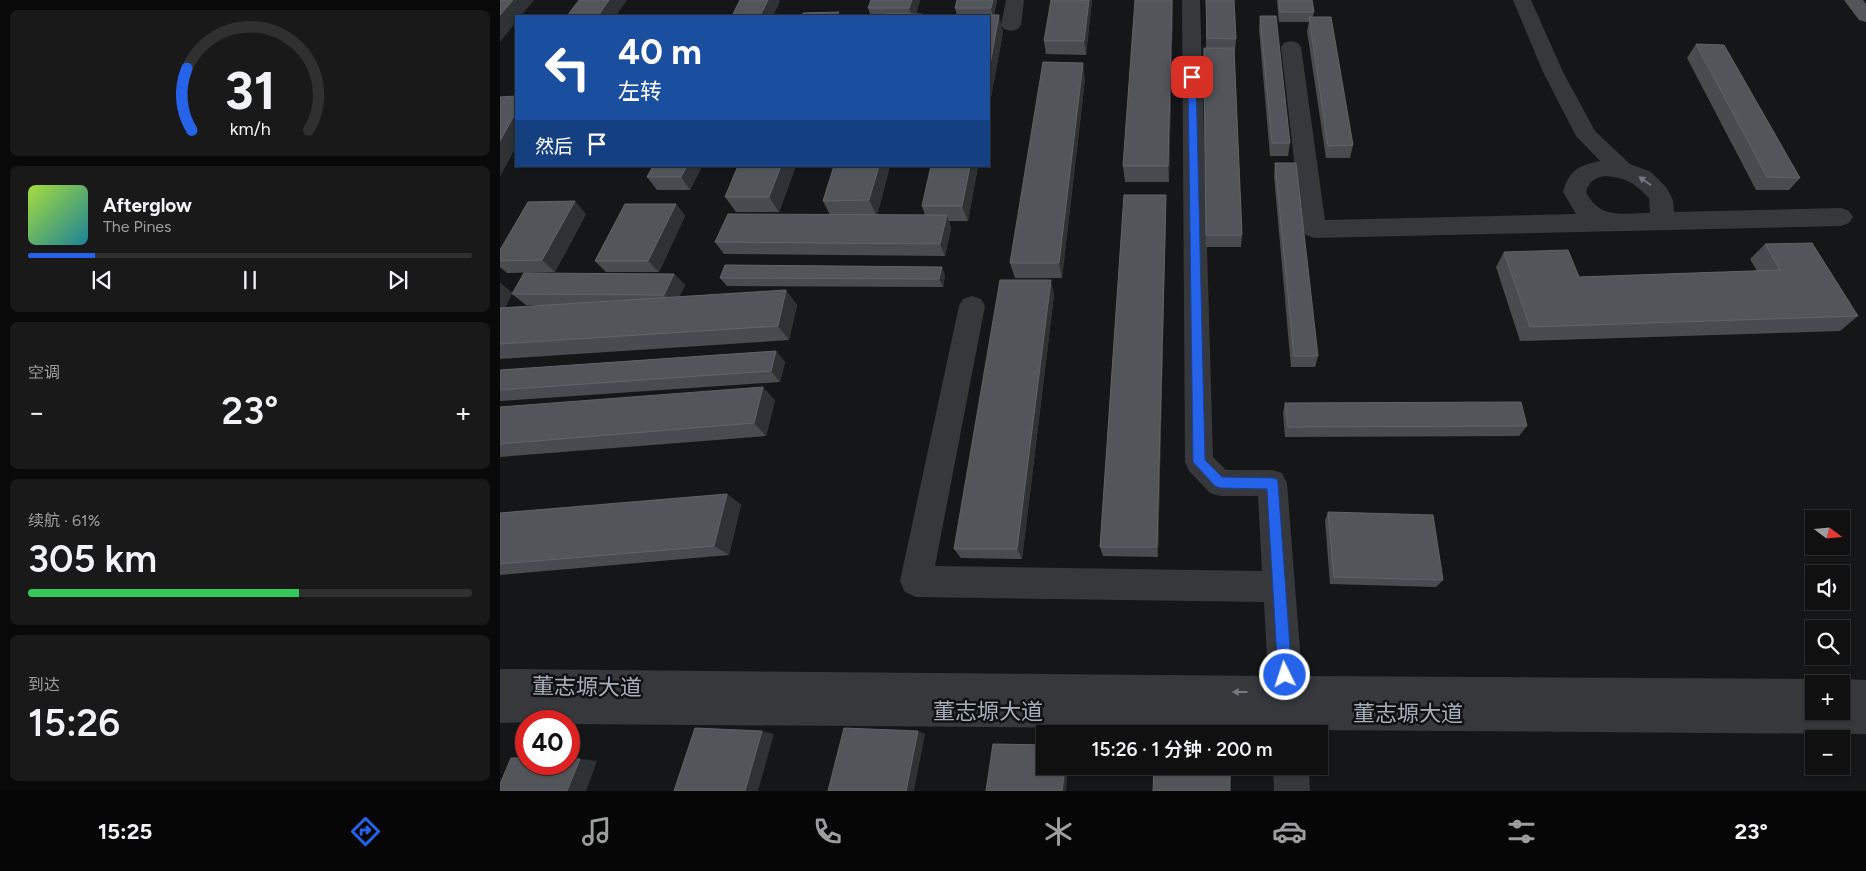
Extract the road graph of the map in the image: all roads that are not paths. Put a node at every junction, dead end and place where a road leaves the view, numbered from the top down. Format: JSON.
{"nodes":[{"id":1,"x":1015,"y":0,"type":"edge"},
{"id":2,"x":1190,"y":0,"type":"edge"},
{"id":3,"x":1522,"y":0,"type":"edge"},
{"id":4,"x":1853,"y":0,"type":"edge"},
{"id":5,"x":1866,"y":16,"type":"edge"},
{"id":6,"x":1011,"y":25,"type":"dead end"},
{"id":7,"x":1291,"y":47,"type":"dead end"},
{"id":8,"x":1586,"y":136,"type":"junction"},
{"id":9,"x":1623,"y":170,"type":"junction"},
{"id":10,"x":1581,"y":175,"type":"junction"},
{"id":11,"x":1841,"y":216,"type":"dead end"},
{"id":12,"x":1658,"y":221,"type":"junction"},
{"id":13,"x":1601,"y":222,"type":"junction"},
{"id":14,"x":972,"y":306,"type":"dead end"},
{"id":15,"x":1272,"y":587,"type":"junction"},
{"id":16,"x":500,"y":686,"type":"edge"},
{"id":17,"x":1805,"y":696,"type":"edge"},
{"id":18,"x":1850,"y":696,"type":"edge"},
{"id":19,"x":1866,"y":697,"type":"edge"},
{"id":20,"x":500,"y":706,"type":"edge"},
{"id":21,"x":1280,"y":713,"type":"edge"},
{"id":22,"x":1866,"y":717,"type":"edge"},
{"id":23,"x":1274,"y":775,"type":"edge"},
{"id":24,"x":1291,"y":775,"type":"edge"},
{"id":25,"x":1275,"y":791,"type":"edge"},
{"id":26,"x":1292,"y":791,"type":"edge"}],
"edges":[{"from":1,"to":6,"type":"street"},
{"from":2,"to":15,"type":"street"},
{"from":3,"to":8,"type":"street"},
{"from":4,"to":5,"type":"main road"},
{"from":7,"to":13,"type":"street"},
{"from":8,"to":9,"type":"street"},
{"from":8,"to":10,"type":"street"},
{"from":9,"to":10,"type":"street"},
{"from":12,"to":9,"type":"street","one_way":true},
{"from":10,"to":13,"type":"street"},
{"from":11,"to":12,"type":"street"},
{"from":12,"to":13,"type":"street"},
{"from":14,"to":15,"type":"street"},
{"from":15,"to":21,"type":"street"},
{"from":21,"to":16,"type":"street","name":"董志塬大道","one_way":true},
{"from":17,"to":21,"type":"street","name":"董志塬大道"},
{"from":18,"to":19,"type":"street"},
{"from":20,"to":21,"type":"street","name":"董志塬大道"},
{"from":21,"to":22,"type":"street","name":"董志塬大道"},
{"from":23,"to":25,"type":"street"},
{"from":24,"to":26,"type":"street"}]}
